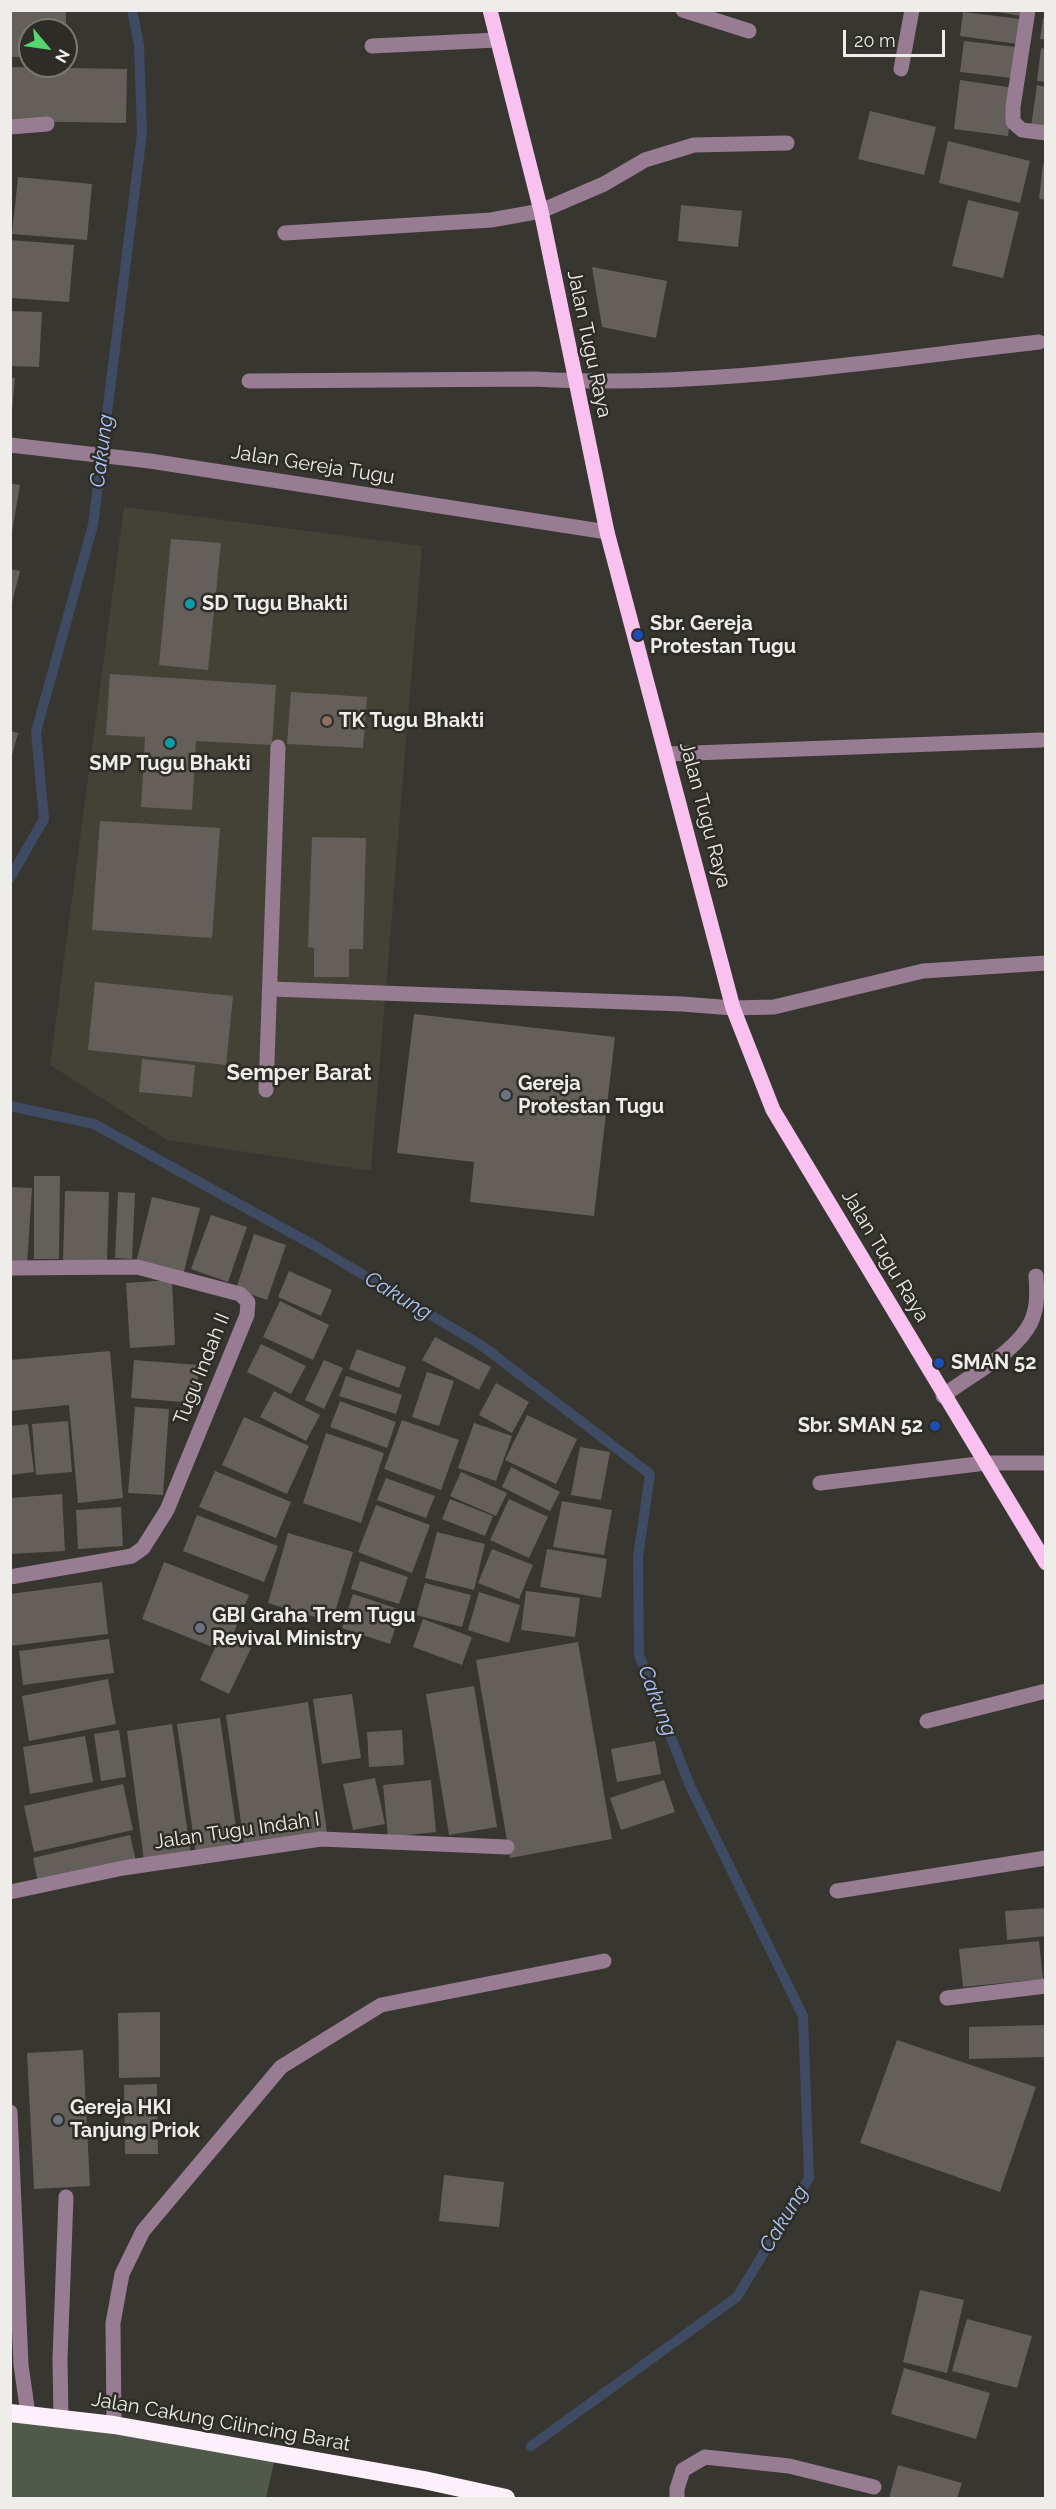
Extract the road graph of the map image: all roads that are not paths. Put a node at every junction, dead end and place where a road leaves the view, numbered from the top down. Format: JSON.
{"nodes":[{"id":1,"x":490,"y":10,"type":"edge"},
{"id":2,"x":683,"y":10,"type":"edge"},
{"id":3,"x":912,"y":10,"type":"edge"},
{"id":4,"x":1028,"y":10,"type":"edge"},
{"id":5,"x":750,"y":31,"type":"dead end"},
{"id":6,"x":497,"y":40,"type":"junction"},
{"id":7,"x":372,"y":46,"type":"dead end"},
{"id":8,"x":901,"y":69,"type":"dead end"},
{"id":9,"x":47,"y":124,"type":"dead end"},
{"id":10,"x":10,"y":127,"type":"edge"},
{"id":11,"x":1046,"y":133,"type":"edge"},
{"id":12,"x":787,"y":143,"type":"dead end"},
{"id":13,"x":541,"y":210,"type":"junction"},
{"id":14,"x":285,"y":233,"type":"dead end"},
{"id":15,"x":1039,"y":342,"type":"dead end"},
{"id":16,"x":249,"y":381,"type":"dead end"},
{"id":17,"x":574,"y":381,"type":"junction"},
{"id":18,"x":10,"y":446,"type":"edge"},
{"id":19,"x":607,"y":532,"type":"junction"},
{"id":20,"x":1042,"y":740,"type":"dead end"},
{"id":21,"x":278,"y":747,"type":"dead end"},
{"id":22,"x":667,"y":754,"type":"junction"},
{"id":23,"x":1046,"y":963,"type":"edge"},
{"id":24,"x":271,"y":989,"type":"junction"},
{"id":25,"x":733,"y":1008,"type":"junction"},
{"id":26,"x":266,"y":1090,"type":"dead end"},
{"id":27,"x":10,"y":1268,"type":"edge"},
{"id":28,"x":1036,"y":1276,"type":"dead end"},
{"id":29,"x":943,"y":1396,"type":"junction"},
{"id":30,"x":986,"y":1463,"type":"junction"},
{"id":31,"x":1046,"y":1463,"type":"edge"},
{"id":32,"x":820,"y":1483,"type":"dead end"},
{"id":33,"x":1046,"y":1563,"type":"edge"},
{"id":34,"x":10,"y":1577,"type":"edge"},
{"id":35,"x":1046,"y":1691,"type":"edge"},
{"id":36,"x":927,"y":1721,"type":"dead end"},
{"id":37,"x":507,"y":1847,"type":"dead end"},
{"id":38,"x":1046,"y":1858,"type":"edge"},
{"id":39,"x":837,"y":1891,"type":"dead end"},
{"id":40,"x":10,"y":1892,"type":"edge"},
{"id":41,"x":604,"y":1961,"type":"dead end"},
{"id":42,"x":1046,"y":1986,"type":"edge"},
{"id":43,"x":947,"y":1998,"type":"dead end"},
{"id":44,"x":10,"y":2112,"type":"edge"},
{"id":45,"x":66,"y":2197,"type":"dead end"},
{"id":46,"x":19,"y":2413,"type":"edge"},
{"id":47,"x":62,"y":2418,"type":"junction"},
{"id":48,"x":114,"y":2425,"type":"junction"},
{"id":49,"x":874,"y":2487,"type":"dead end"},
{"id":50,"x":506,"y":2499,"type":"edge"},
{"id":51,"x":677,"y":2499,"type":"edge"}],
"edges":[{"from":1,"to":6,"type":"main road","name":"Jalan Tugu Raya"},
{"from":2,"to":5,"type":"street"},
{"from":3,"to":8,"type":"street"},
{"from":4,"to":11,"type":"street"},
{"from":6,"to":7,"type":"street"},
{"from":6,"to":13,"type":"main road","name":"Jalan Tugu Raya"},
{"from":9,"to":10,"type":"street"},
{"from":12,"to":13,"type":"street"},
{"from":13,"to":14,"type":"street"},
{"from":13,"to":17,"type":"main road","name":"Jalan Tugu Raya"},
{"from":15,"to":17,"type":"street"},
{"from":16,"to":17,"type":"street"},
{"from":17,"to":19,"type":"main road","name":"Jalan Tugu Raya"},
{"from":18,"to":19,"type":"street","name":"Jalan Gereja Tugu"},
{"from":19,"to":22,"type":"main road","name":"Jalan Tugu Raya"},
{"from":20,"to":22,"type":"street"},
{"from":21,"to":24,"type":"street"},
{"from":22,"to":25,"type":"main road","name":"Jalan Tugu Raya"},
{"from":23,"to":25,"type":"street"},
{"from":24,"to":25,"type":"street"},
{"from":24,"to":26,"type":"street"},
{"from":25,"to":29,"type":"main road","name":"Jalan Tugu Raya"},
{"from":27,"to":34,"type":"street","name":"Tugu Indah II"},
{"from":28,"to":29,"type":"street"},
{"from":29,"to":30,"type":"main road","name":"Jalan Tugu Raya"},
{"from":30,"to":31,"type":"street"},
{"from":30,"to":32,"type":"street"},
{"from":30,"to":33,"type":"main road","name":"Jalan Tugu Raya"},
{"from":35,"to":36,"type":"street"},
{"from":37,"to":40,"type":"street","name":"Jalan Tugu Indah I"},
{"from":38,"to":39,"type":"street"},
{"from":41,"to":48,"type":"street"},
{"from":42,"to":43,"type":"street"},
{"from":44,"to":46,"type":"street"},
{"from":45,"to":47,"type":"street"},
{"from":46,"to":47,"type":"highway","name":"Jalan Cakung Cilincing Barat"},
{"from":47,"to":48,"type":"highway","name":"Jalan Cakung Cilincing Barat"},
{"from":48,"to":50,"type":"highway","name":"Jalan Cakung Cilincing Barat"},
{"from":49,"to":51,"type":"street"}]}
